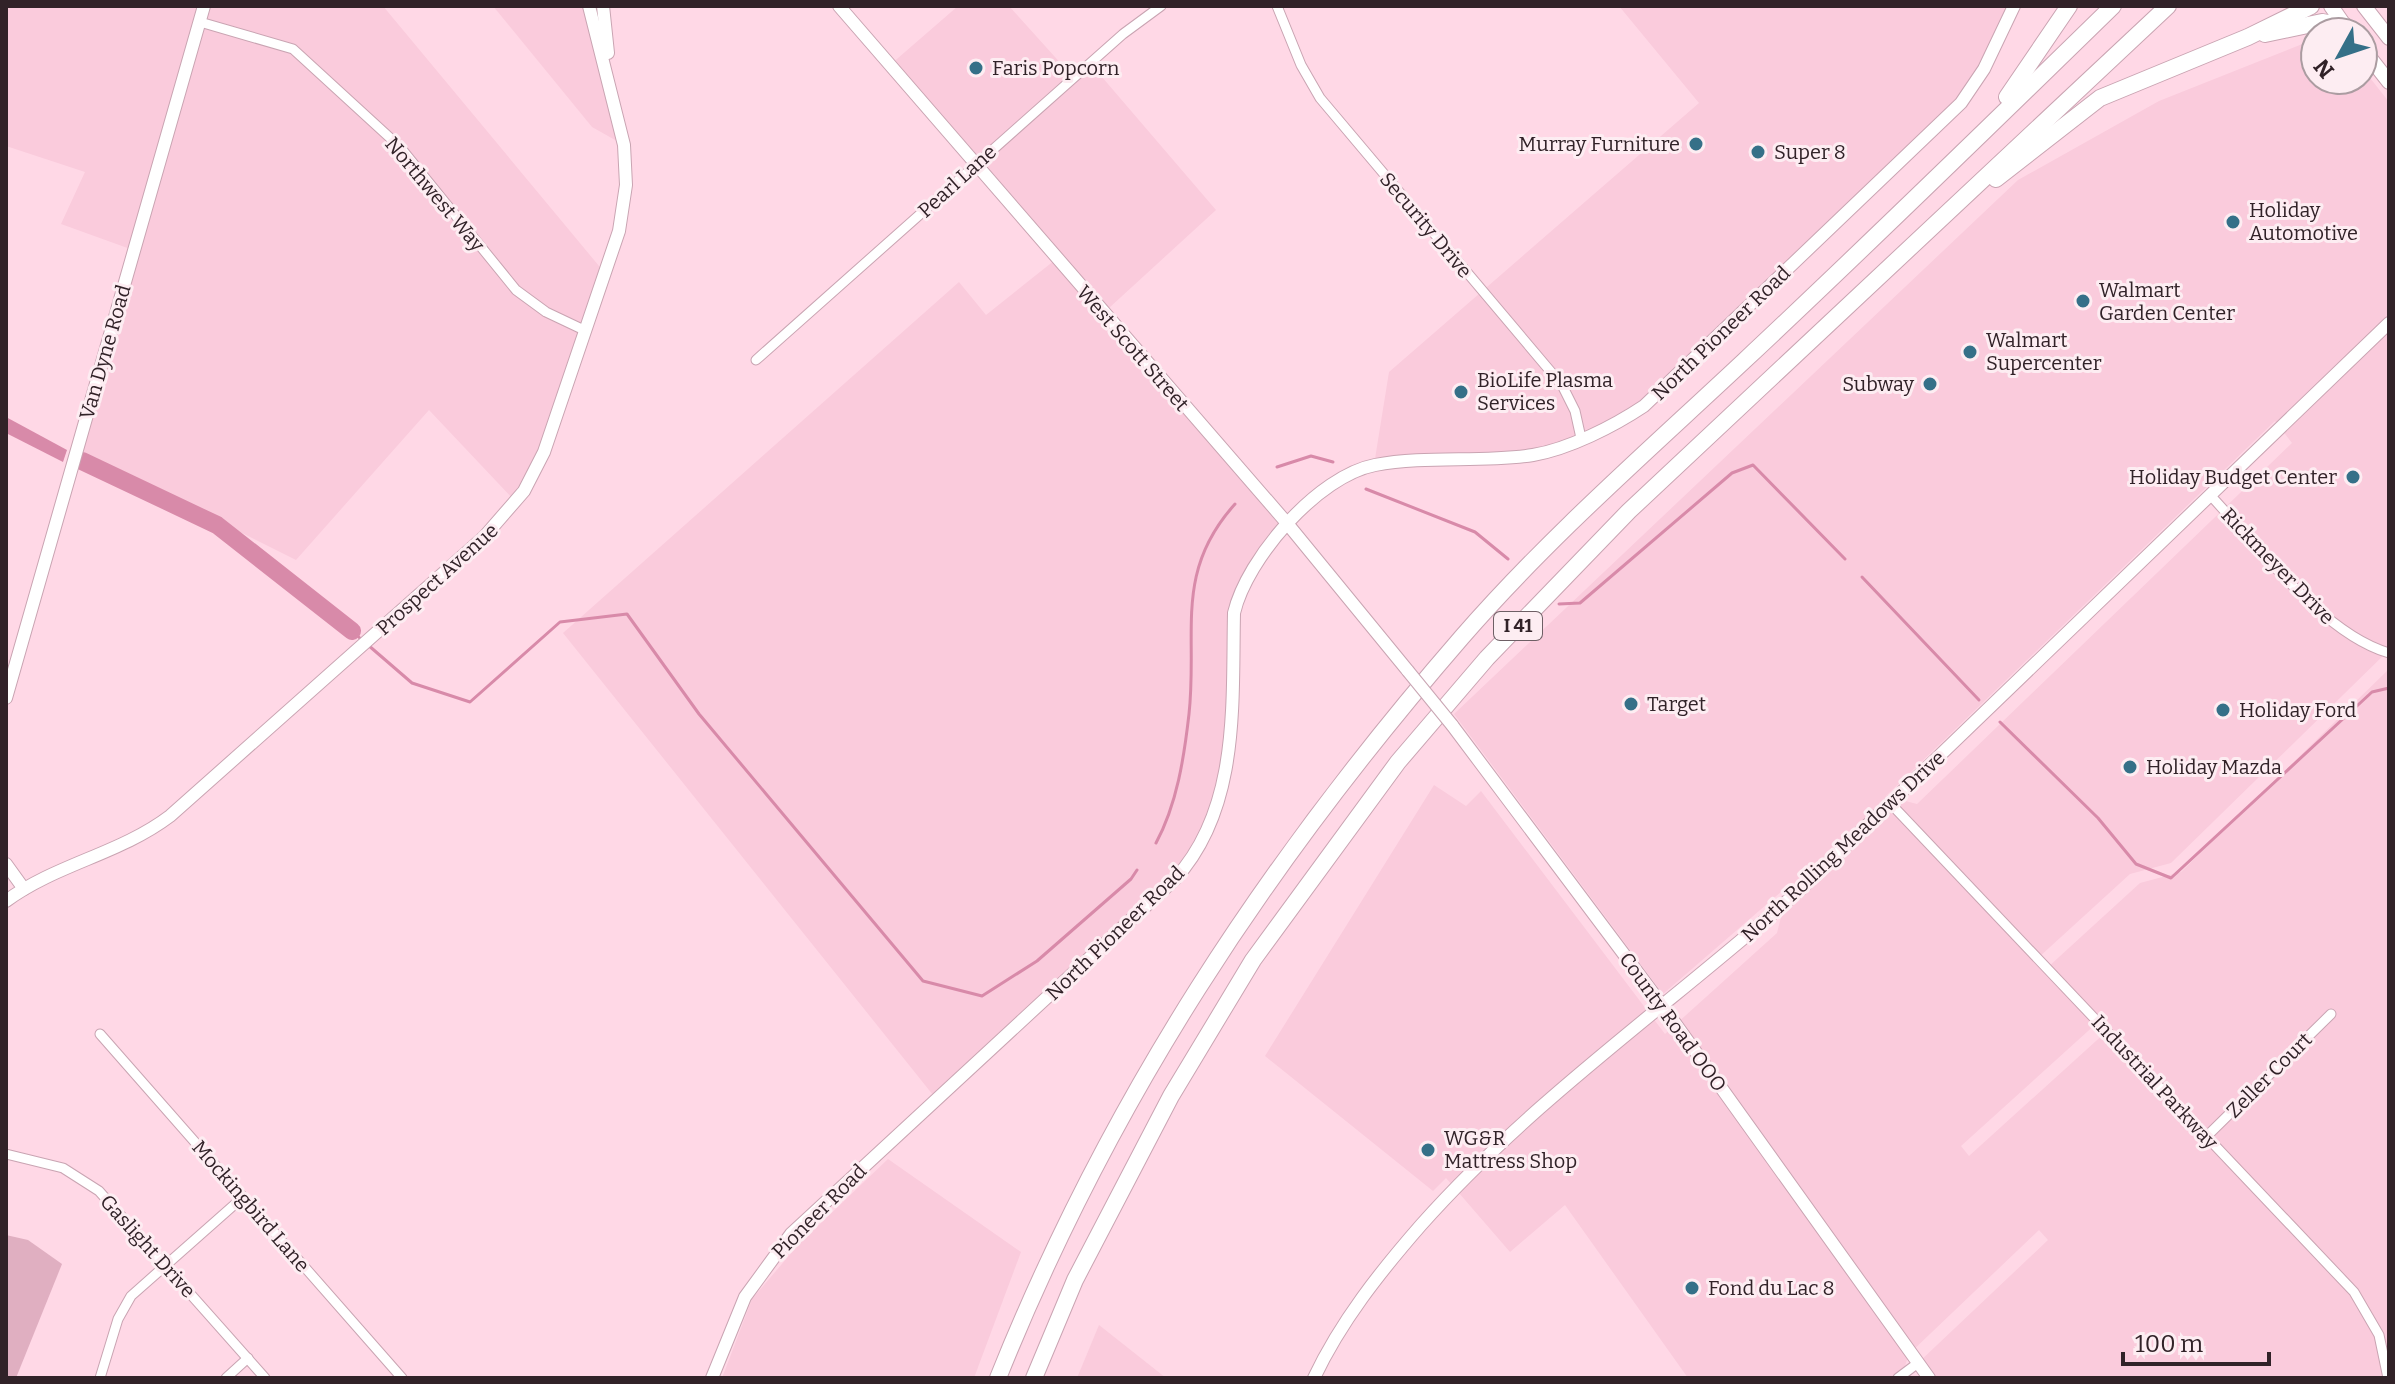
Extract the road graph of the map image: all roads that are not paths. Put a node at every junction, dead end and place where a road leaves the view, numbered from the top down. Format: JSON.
{"nodes":[{"id":1,"x":204,"y":6,"type":"edge"},
{"id":2,"x":589,"y":6,"type":"edge"},
{"id":3,"x":603,"y":6,"type":"edge"},
{"id":4,"x":837,"y":6,"type":"edge"},
{"id":5,"x":1161,"y":6,"type":"edge"},
{"id":6,"x":1277,"y":6,"type":"edge"},
{"id":7,"x":2014,"y":6,"type":"edge"},
{"id":8,"x":2069,"y":6,"type":"edge"},
{"id":9,"x":2113,"y":6,"type":"edge"},
{"id":10,"x":2168,"y":6,"type":"edge"},
{"id":11,"x":2311,"y":6,"type":"edge"},
{"id":12,"x":2364,"y":6,"type":"edge"},
{"id":13,"x":200,"y":22,"type":"junction"},
{"id":14,"x":2299,"y":27,"type":"edge"},
{"id":15,"x":2248,"y":37,"type":"junction"},
{"id":16,"x":2389,"y":38,"type":"edge"},
{"id":17,"x":611,"y":92,"type":"junction"},
{"id":18,"x":975,"y":166,"type":"junction"},
{"id":19,"x":1931,"y":185,"type":"junction"},
{"id":20,"x":1916,"y":242,"type":"junction"},
{"id":21,"x":2389,"y":323,"type":"edge"},
{"id":22,"x":584,"y":330,"type":"junction"},
{"id":23,"x":756,"y":360,"type":"dead end"},
{"id":24,"x":1581,"y":438,"type":"junction"},
{"id":25,"x":2211,"y":496,"type":"junction"},
{"id":26,"x":1286,"y":522,"type":"junction"},
{"id":27,"x":2389,"y":653,"type":"edge"},
{"id":28,"x":1408,"y":671,"type":"joint"},
{"id":29,"x":6,"y":698,"type":"edge"},
{"id":30,"x":1891,"y":804,"type":"junction"},
{"id":31,"x":6,"y":864,"type":"edge"},
{"id":32,"x":6,"y":883,"type":"edge"},
{"id":33,"x":15,"y":895,"type":"edge"},
{"id":34,"x":1662,"y":1005,"type":"junction"},
{"id":35,"x":2331,"y":1014,"type":"dead end"},
{"id":36,"x":100,"y":1034,"type":"dead end"},
{"id":37,"x":966,"y":1073,"type":"joint"},
{"id":38,"x":2207,"y":1136,"type":"junction"},
{"id":39,"x":6,"y":1154,"type":"edge"},
{"id":40,"x":243,"y":1197,"type":"junction"},
{"id":41,"x":166,"y":1265,"type":"junction"},
{"id":42,"x":248,"y":1358,"type":"junction"},
{"id":43,"x":1918,"y":1363,"type":"junction"},
{"id":44,"x":100,"y":1378,"type":"edge"},
{"id":45,"x":226,"y":1378,"type":"edge"},
{"id":46,"x":265,"y":1378,"type":"edge"},
{"id":47,"x":402,"y":1378,"type":"edge"},
{"id":48,"x":712,"y":1378,"type":"edge"},
{"id":49,"x":998,"y":1378,"type":"edge"},
{"id":50,"x":1034,"y":1378,"type":"edge"},
{"id":51,"x":1314,"y":1378,"type":"edge"},
{"id":52,"x":1898,"y":1378,"type":"edge"},
{"id":53,"x":1929,"y":1378,"type":"edge"},
{"id":54,"x":2388,"y":1378,"type":"edge"}],
"edges":[{"from":1,"to":13,"type":"main road","name":"Van Dyne Road"},
{"from":2,"to":17,"type":"main road"},
{"from":3,"to":17,"type":"main road"},
{"from":4,"to":18,"type":"main road","name":"West Scott Street"},
{"from":5,"to":18,"type":"street","name":"Pearl Lane"},
{"from":6,"to":24,"type":"street","name":"Security Drive"},
{"from":7,"to":24,"type":"main road","name":"North Pioneer Road"},
{"from":8,"to":19,"type":"highway"},
{"from":9,"to":19,"type":"highway","number":"I 41"},
{"from":10,"to":20,"type":"highway","number":"I 41"},
{"from":11,"to":15,"type":"highway"},
{"from":12,"to":16,"type":"main road"},
{"from":13,"to":22,"type":"street","name":"Northwest Way"},
{"from":13,"to":29,"type":"main road","name":"Van Dyne Road"},
{"from":14,"to":15,"type":"highway"},
{"from":15,"to":20,"type":"highway"},
{"from":17,"to":22,"type":"main road","name":"Prospect Avenue"},
{"from":18,"to":23,"type":"street","name":"Pearl Lane"},
{"from":18,"to":26,"type":"main road","name":"West Scott Street"},
{"from":19,"to":49,"type":"highway","number":"I 41"},
{"from":20,"to":50,"type":"highway","number":"I 41"},
{"from":21,"to":25,"type":"main road","name":"North Rolling Meadows Drive"},
{"from":22,"to":33,"type":"main road","name":"Prospect Avenue"},
{"from":24,"to":26,"type":"main road","name":"North Pioneer Road"},
{"from":25,"to":27,"type":"street","name":"Rickmeyer Drive"},
{"from":25,"to":30,"type":"main road","name":"North Rolling Meadows Drive"},
{"from":26,"to":28,"type":"main road","name":"West Scott Street"},
{"from":26,"to":37,"type":"main road","name":"North Pioneer Road"},
{"from":28,"to":34,"type":"main road","name":"County Road OOO","bridge":true},
{"from":30,"to":34,"type":"main road","name":"North Rolling Meadows Drive"},
{"from":30,"to":38,"type":"street","name":"Industrial Parkway"},
{"from":31,"to":33,"type":"main road"},
{"from":32,"to":33,"type":"main road"},
{"from":34,"to":43,"type":"main road","name":"County Road OOO"},
{"from":34,"to":51,"type":"main road","name":"North Rolling Meadows Drive"},
{"from":35,"to":38,"type":"street","name":"Zeller Court"},
{"from":36,"to":40,"type":"street","name":"Mockingbird Lane"},
{"from":37,"to":48,"type":"main road","name":"Pioneer Road"},
{"from":38,"to":54,"type":"street","name":"Industrial Parkway"},
{"from":39,"to":41,"type":"street","name":"Gaslight Drive"},
{"from":40,"to":41,"type":"street"},
{"from":40,"to":47,"type":"street","name":"Mockingbird Lane"},
{"from":41,"to":42,"type":"street","name":"Gaslight Drive"},
{"from":41,"to":44,"type":"street"},
{"from":42,"to":45,"type":"street"},
{"from":42,"to":46,"type":"street","name":"Gaslight Drive"},
{"from":43,"to":52,"type":"street"},
{"from":43,"to":53,"type":"main road","name":"County Road OOO"}]}
